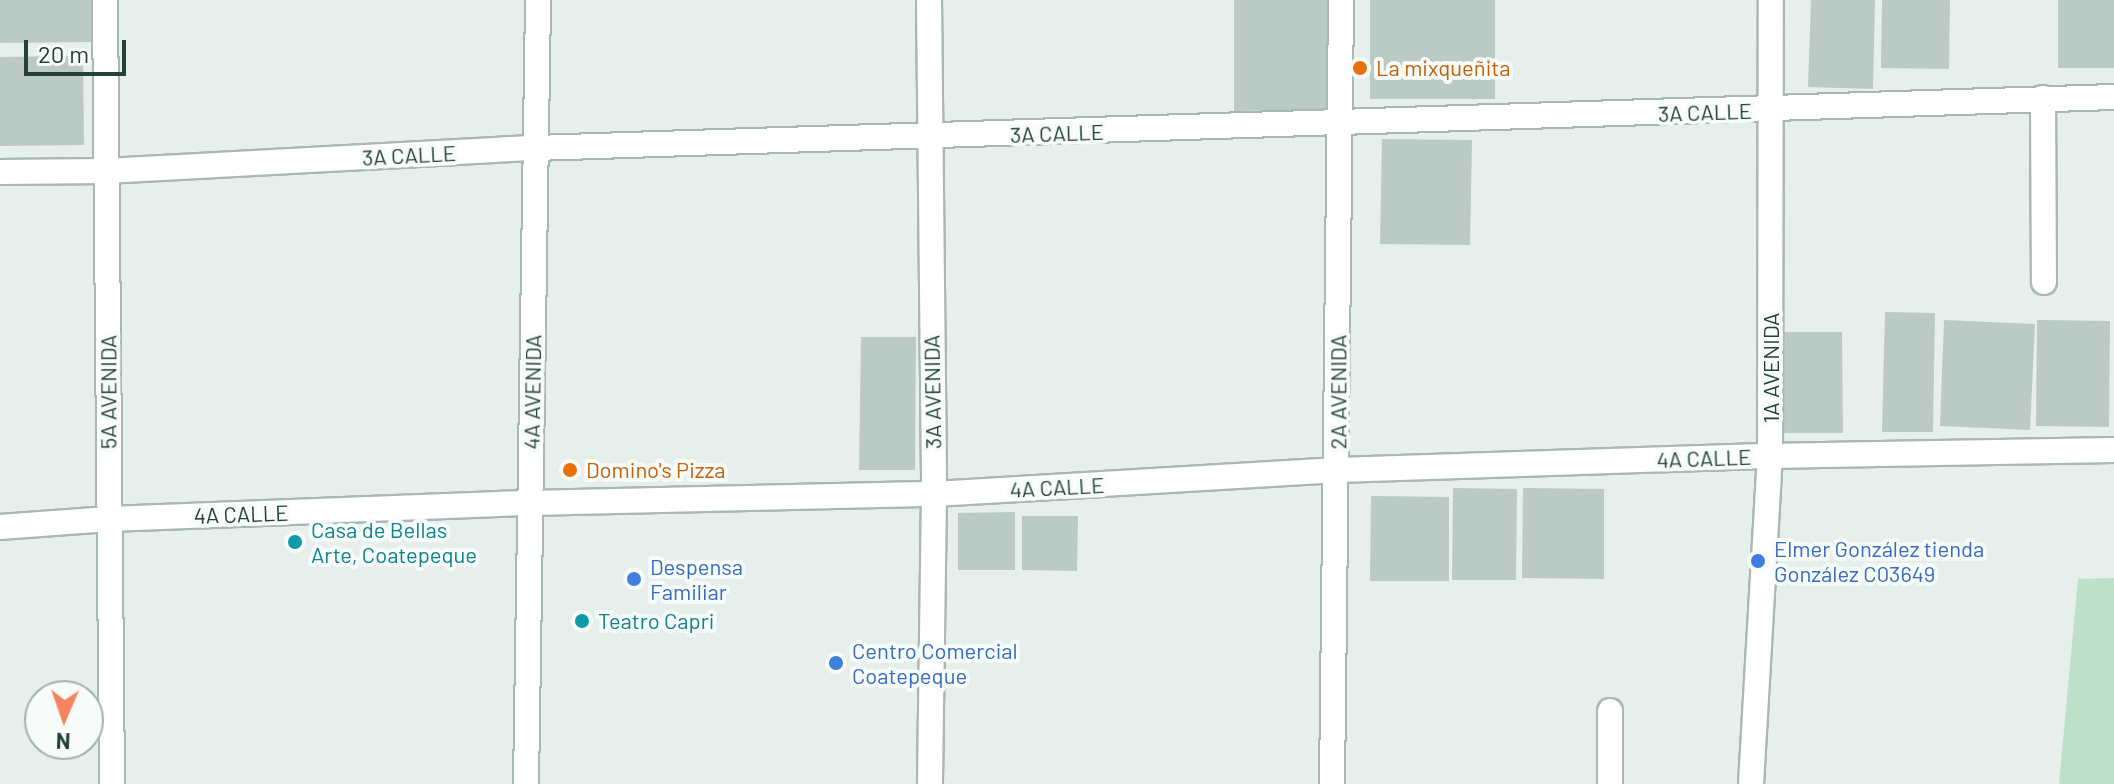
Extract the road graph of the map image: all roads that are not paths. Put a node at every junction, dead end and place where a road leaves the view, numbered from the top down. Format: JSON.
{"nodes":[{"id":1,"x":105,"y":0,"type":"edge"},
{"id":2,"x":538,"y":0,"type":"edge"},
{"id":3,"x":929,"y":0,"type":"edge"},
{"id":4,"x":1341,"y":0,"type":"edge"},
{"id":5,"x":1771,"y":0,"type":"edge"},
{"id":6,"x":2114,"y":97,"type":"edge"},
{"id":7,"x":2043,"y":98,"type":"junction"},
{"id":8,"x":1772,"y":111,"type":"junction"},
{"id":9,"x":1340,"y":122,"type":"junction"},
{"id":10,"x":928,"y":138,"type":"junction"},
{"id":11,"x":535,"y":148,"type":"junction"},
{"id":12,"x":106,"y":171,"type":"junction"},
{"id":13,"x":0,"y":172,"type":"edge"},
{"id":14,"x":2044,"y":282,"type":"dead end"},
{"id":15,"x":2114,"y":450,"type":"edge"},
{"id":16,"x":1770,"y":456,"type":"junction"},
{"id":17,"x":1338,"y":470,"type":"junction"},
{"id":18,"x":934,"y":494,"type":"junction"},
{"id":19,"x":530,"y":503,"type":"junction"},
{"id":20,"x":109,"y":519,"type":"junction"},
{"id":21,"x":0,"y":527,"type":"edge"},
{"id":22,"x":1610,"y":711,"type":"dead end"},
{"id":23,"x":112,"y":784,"type":"edge"},
{"id":24,"x":526,"y":784,"type":"edge"},
{"id":25,"x":930,"y":784,"type":"edge"},
{"id":26,"x":1332,"y":784,"type":"edge"},
{"id":27,"x":1610,"y":784,"type":"edge"},
{"id":28,"x":1751,"y":784,"type":"edge"}],
"edges":[{"from":1,"to":12,"type":"street","name":"5A AVENIDA"},
{"from":2,"to":11,"type":"street","name":"4A AVENIDA"},
{"from":3,"to":10,"type":"street","name":"3A AVENIDA"},
{"from":4,"to":9,"type":"street","name":"2A AVENIDA"},
{"from":5,"to":8,"type":"street","name":"1A AVENIDA"},
{"from":6,"to":7,"type":"street","name":"3A CALLE"},
{"from":7,"to":8,"type":"street","name":"3A CALLE"},
{"from":7,"to":14,"type":"street"},
{"from":8,"to":9,"type":"street","name":"3A CALLE"},
{"from":8,"to":16,"type":"street","name":"1A AVENIDA"},
{"from":9,"to":10,"type":"street","name":"3A CALLE"},
{"from":9,"to":17,"type":"street","name":"2A AVENIDA"},
{"from":10,"to":11,"type":"street","name":"3A CALLE"},
{"from":10,"to":18,"type":"street","name":"3A AVENIDA"},
{"from":11,"to":12,"type":"street","name":"3A CALLE"},
{"from":11,"to":19,"type":"street","name":"4A AVENIDA"},
{"from":12,"to":13,"type":"street","name":"3A CALLE"},
{"from":12,"to":20,"type":"street","name":"5A AVENIDA"},
{"from":15,"to":16,"type":"street","name":"4A CALLE"},
{"from":16,"to":17,"type":"street","name":"4A CALLE"},
{"from":16,"to":28,"type":"street","name":"1A AVENIDA"},
{"from":17,"to":18,"type":"street","name":"4A CALLE"},
{"from":17,"to":26,"type":"street","name":"2A AVENIDA"},
{"from":18,"to":19,"type":"street","name":"4A CALLE"},
{"from":18,"to":25,"type":"street","name":"3A AVENIDA"},
{"from":19,"to":20,"type":"street","name":"4A CALLE"},
{"from":19,"to":24,"type":"street","name":"4A AVENIDA"},
{"from":20,"to":21,"type":"street","name":"4A CALLE"},
{"from":20,"to":23,"type":"street","name":"5A AVENIDA"},
{"from":22,"to":27,"type":"street"}]}
